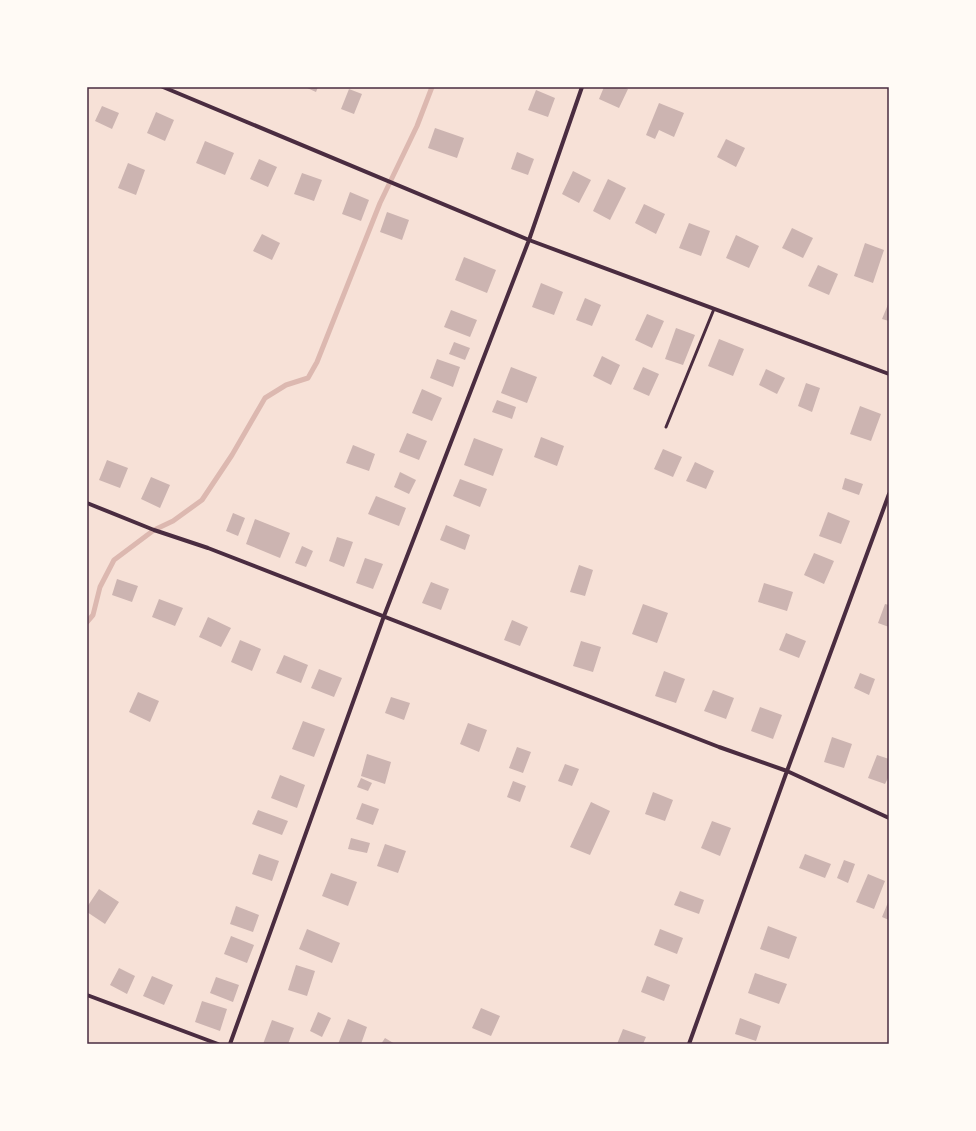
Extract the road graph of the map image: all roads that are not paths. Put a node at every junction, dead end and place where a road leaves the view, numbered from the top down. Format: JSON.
{"nodes":[{"id":1,"x":163,"y":87,"type":"edge"},
{"id":2,"x":582,"y":87,"type":"edge"},
{"id":3,"x":529,"y":240,"type":"junction"},
{"id":4,"x":714,"y":309,"type":"junction"},
{"id":5,"x":889,"y":374,"type":"edge"},
{"id":6,"x":666,"y":427,"type":"dead end"},
{"id":7,"x":889,"y":494,"type":"edge"},
{"id":8,"x":87,"y":503,"type":"edge"},
{"id":9,"x":384,"y":616,"type":"junction"},
{"id":10,"x":786,"y":771,"type":"junction"},
{"id":11,"x":889,"y":818,"type":"edge"},
{"id":12,"x":87,"y":994,"type":"edge"},
{"id":13,"x":218,"y":1044,"type":"edge"},
{"id":14,"x":230,"y":1044,"type":"edge"},
{"id":15,"x":689,"y":1044,"type":"edge"}],
"edges":[{"from":1,"to":3,"type":"street"},
{"from":2,"to":3,"type":"street"},
{"from":3,"to":4,"type":"street"},
{"from":3,"to":9,"type":"street"},
{"from":4,"to":5,"type":"street"},
{"from":4,"to":6,"type":"lane"},
{"from":7,"to":10,"type":"street"},
{"from":8,"to":9,"type":"street"},
{"from":9,"to":10,"type":"street"},
{"from":9,"to":14,"type":"street"},
{"from":10,"to":11,"type":"street"},
{"from":10,"to":15,"type":"street"},
{"from":12,"to":13,"type":"street"}]}
